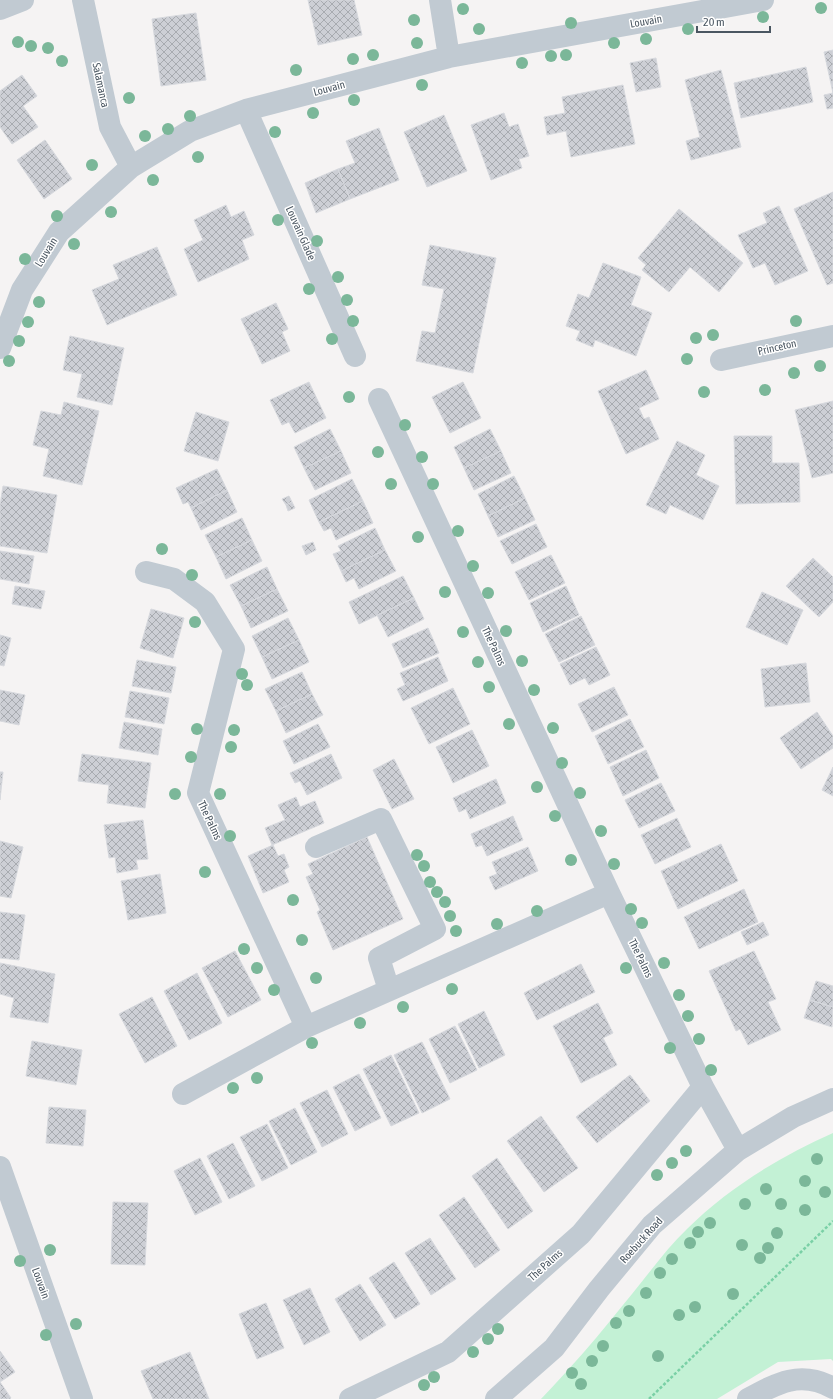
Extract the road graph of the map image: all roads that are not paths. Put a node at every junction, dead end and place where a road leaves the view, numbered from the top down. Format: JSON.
{"nodes":[{"id":1,"x":23,"y":0,"type":"edge"},
{"id":2,"x":83,"y":0,"type":"edge"},
{"id":3,"x":440,"y":0,"type":"edge"},
{"id":4,"x":763,"y":0,"type":"edge"},
{"id":5,"x":0,"y":9,"type":"edge"},
{"id":6,"x":449,"y":57,"type":"junction"},
{"id":7,"x":246,"y":110,"type":"junction"},
{"id":8,"x":131,"y":167,"type":"junction"},
{"id":9,"x":833,"y":336,"type":"edge"},
{"id":10,"x":0,"y":348,"type":"edge"},
{"id":11,"x":355,"y":356,"type":"dead end"},
{"id":12,"x":721,"y":360,"type":"dead end"},
{"id":13,"x":379,"y":399,"type":"dead end"},
{"id":14,"x":146,"y":572,"type":"dead end"},
{"id":15,"x":316,"y":847,"type":"dead end"},
{"id":16,"x":609,"y":893,"type":"junction"},
{"id":17,"x":389,"y":990,"type":"junction"},
{"id":18,"x":306,"y":1027,"type":"junction"},
{"id":19,"x":703,"y":1088,"type":"junction"},
{"id":20,"x":183,"y":1094,"type":"dead end"},
{"id":21,"x":833,"y":1099,"type":"edge"},
{"id":22,"x":738,"y":1150,"type":"junction"},
{"id":23,"x":0,"y":1167,"type":"edge"},
{"id":24,"x":833,"y":1388,"type":"edge"},
{"id":25,"x":82,"y":1399,"type":"edge"},
{"id":26,"x":350,"y":1399,"type":"edge"},
{"id":27,"x":496,"y":1399,"type":"edge"},
{"id":28,"x":748,"y":1399,"type":"edge"}],
"edges":[{"from":1,"to":5,"type":"street"},
{"from":2,"to":8,"type":"street","name":"Salamanca"},
{"from":3,"to":6,"type":"street"},
{"from":4,"to":6,"type":"street","name":"Louvain"},
{"from":6,"to":7,"type":"street","name":"Louvain"},
{"from":7,"to":8,"type":"street","name":"Louvain"},
{"from":7,"to":11,"type":"street","name":"Louvain Glade"},
{"from":8,"to":10,"type":"street","name":"Louvain"},
{"from":9,"to":12,"type":"street","name":"Princeton"},
{"from":13,"to":16,"type":"street","name":"The Palms"},
{"from":14,"to":18,"type":"street","name":"The Palms"},
{"from":15,"to":17,"type":"street"},
{"from":16,"to":17,"type":"street"},
{"from":16,"to":19,"type":"street","name":"The Palms"},
{"from":17,"to":18,"type":"street"},
{"from":18,"to":20,"type":"street"},
{"from":19,"to":22,"type":"street","name":"The Palms"},
{"from":19,"to":26,"type":"street","name":"The Palms"},
{"from":21,"to":22,"type":"street","name":"Roebuck Road"},
{"from":22,"to":27,"type":"street","name":"Roebuck Road"},
{"from":23,"to":25,"type":"street","name":"Louvain"},
{"from":24,"to":28,"type":"street"}]}
